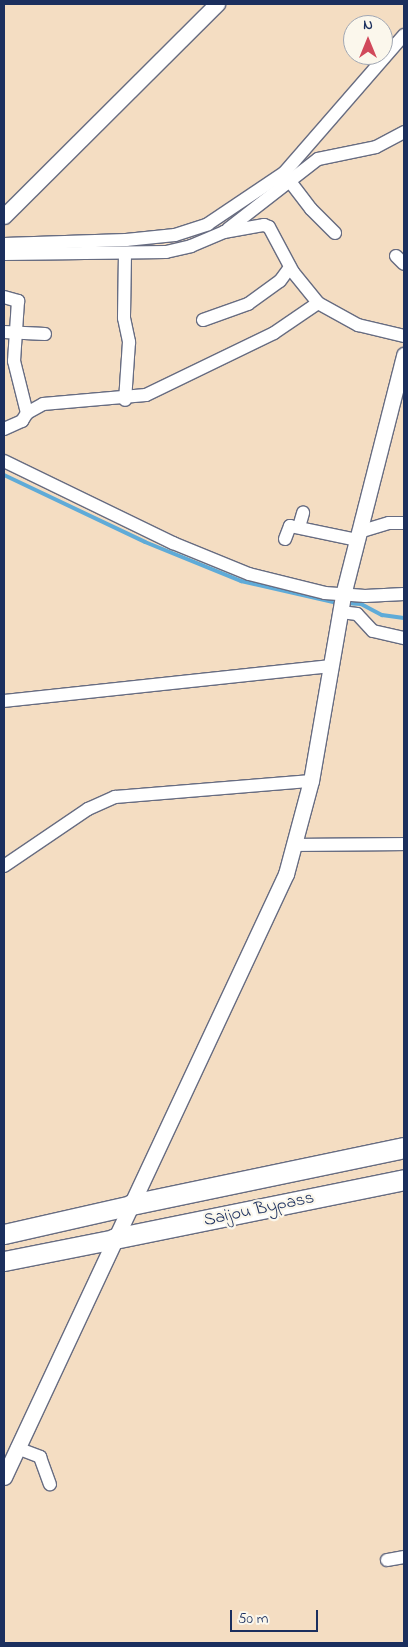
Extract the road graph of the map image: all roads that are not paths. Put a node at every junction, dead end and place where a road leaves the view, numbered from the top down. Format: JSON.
{"nodes":[{"id":1,"x":217,"y":4,"type":"edge"},
{"id":2,"x":404,"y":35,"type":"edge"},
{"id":3,"x":404,"y":132,"type":"edge"},
{"id":4,"x":286,"y":177,"type":"junction"},
{"id":5,"x":4,"y":216,"type":"edge"},
{"id":6,"x":224,"y":232,"type":"junction"},
{"id":7,"x":336,"y":233,"type":"dead end"},
{"id":8,"x":4,"y":244,"type":"edge"},
{"id":9,"x":125,"y":253,"type":"junction"},
{"id":10,"x":4,"y":254,"type":"edge"},
{"id":11,"x":290,"y":267,"type":"junction"},
{"id":12,"x":4,"y":297,"type":"edge"},
{"id":13,"x":318,"y":303,"type":"junction"},
{"id":14,"x":203,"y":320,"type":"dead end"},
{"id":15,"x":9,"y":333,"type":"edge"},
{"id":16,"x":45,"y":334,"type":"dead end"},
{"id":17,"x":404,"y":336,"type":"edge"},
{"id":18,"x":404,"y":356,"type":"edge"},
{"id":19,"x":9,"y":360,"type":"edge"},
{"id":20,"x":125,"y":400,"type":"junction"},
{"id":21,"x":27,"y":413,"type":"junction"},
{"id":22,"x":4,"y":429,"type":"edge"},
{"id":23,"x":4,"y":461,"type":"edge"},
{"id":24,"x":303,"y":513,"type":"dead end"},
{"id":25,"x":404,"y":523,"type":"edge"},
{"id":26,"x":298,"y":527,"type":"junction"},
{"id":27,"x":358,"y":536,"type":"junction"},
{"id":28,"x":286,"y":539,"type":"dead end"},
{"id":29,"x":404,"y":594,"type":"edge"},
{"id":30,"x":342,"y":603,"type":"junction"},
{"id":31,"x":404,"y":638,"type":"edge"},
{"id":32,"x":332,"y":666,"type":"junction"},
{"id":33,"x":4,"y":701,"type":"edge"},
{"id":34,"x":311,"y":781,"type":"junction"},
{"id":35,"x":404,"y":844,"type":"edge"},
{"id":36,"x":296,"y":845,"type":"junction"},
{"id":37,"x":4,"y":866,"type":"edge"},
{"id":38,"x":404,"y":1148,"type":"edge"},
{"id":39,"x":404,"y":1180,"type":"edge"},
{"id":40,"x":132,"y":1205,"type":"junction"},
{"id":41,"x":4,"y":1234,"type":"edge"},
{"id":42,"x":115,"y":1239,"type":"junction"},
{"id":43,"x":4,"y":1262,"type":"edge"},
{"id":44,"x":17,"y":1448,"type":"junction"},
{"id":45,"x":4,"y":1476,"type":"edge"},
{"id":46,"x":50,"y":1484,"type":"dead end"},
{"id":47,"x":404,"y":1557,"type":"edge"},
{"id":48,"x":387,"y":1560,"type":"dead end"}],
"edges":[{"from":1,"to":5,"type":"street"},
{"from":2,"to":4,"type":"street"},
{"from":3,"to":4,"type":"street"},
{"from":4,"to":6,"type":"street"},
{"from":4,"to":7,"type":"street"},
{"from":4,"to":8,"type":"street"},
{"from":6,"to":9,"type":"street"},
{"from":6,"to":11,"type":"street"},
{"from":9,"to":10,"type":"street"},
{"from":9,"to":20,"type":"street"},
{"from":11,"to":13,"type":"street"},
{"from":11,"to":14,"type":"street"},
{"from":12,"to":15,"type":"street"},
{"from":13,"to":17,"type":"street"},
{"from":13,"to":20,"type":"street"},
{"from":15,"to":16,"type":"street"},
{"from":15,"to":19,"type":"street"},
{"from":18,"to":27,"type":"street"},
{"from":19,"to":21,"type":"street"},
{"from":20,"to":21,"type":"street"},
{"from":21,"to":22,"type":"street"},
{"from":23,"to":30,"type":"street"},
{"from":24,"to":26,"type":"street"},
{"from":25,"to":27,"type":"street"},
{"from":26,"to":27,"type":"street"},
{"from":26,"to":28,"type":"street"},
{"from":27,"to":30,"type":"street"},
{"from":29,"to":30,"type":"street"},
{"from":30,"to":31,"type":"street"},
{"from":30,"to":32,"type":"street"},
{"from":32,"to":33,"type":"street"},
{"from":32,"to":34,"type":"street"},
{"from":34,"to":36,"type":"street"},
{"from":34,"to":37,"type":"street"},
{"from":35,"to":36,"type":"street"},
{"from":36,"to":40,"type":"street"},
{"from":38,"to":40,"type":"highway","name":"Saijou Bypass"},
{"from":39,"to":42,"type":"highway","name":"Saijou Bypass"},
{"from":40,"to":41,"type":"main road"},
{"from":40,"to":42,"type":"street"},
{"from":42,"to":43,"type":"main road"},
{"from":42,"to":44,"type":"street"},
{"from":44,"to":45,"type":"street"},
{"from":44,"to":46,"type":"street"},
{"from":47,"to":48,"type":"street"}]}
